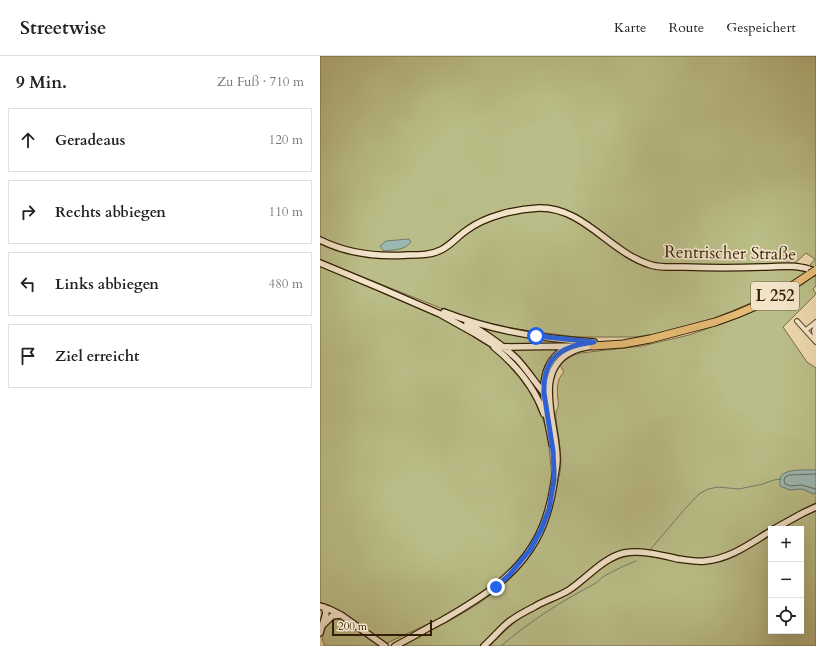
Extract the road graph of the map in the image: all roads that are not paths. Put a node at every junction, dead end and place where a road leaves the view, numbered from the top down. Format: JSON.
{"nodes":[{"id":1,"x":320,"y":240,"type":"edge"},
{"id":2,"x":320,"y":262,"type":"edge"},
{"id":3,"x":814,"y":272,"type":"edge"},
{"id":4,"x":380,"y":288,"type":"junction"},
{"id":5,"x":458,"y":318,"type":"junction"},
{"id":6,"x":797,"y":321,"type":"dead end"},
{"id":7,"x":816,"y":323,"type":"edge"},
{"id":8,"x":806,"y":330,"type":"junction"},
{"id":9,"x":486,"y":340,"type":"junction"},
{"id":10,"x":816,"y":341,"type":"edge"},
{"id":11,"x":594,"y":344,"type":"junction"},
{"id":12,"x":570,"y":346,"type":"junction"},
{"id":13,"x":504,"y":348,"type":"junction"},
{"id":14,"x":544,"y":393,"type":"junction"},
{"id":15,"x":550,"y":406,"type":"junction"},
{"id":16,"x":548,"y":426,"type":"junction"},
{"id":17,"x":554,"y":480,"type":"junction"},
{"id":18,"x":816,"y":507,"type":"edge"},
{"id":19,"x":779,"y":526,"type":"edge"},
{"id":20,"x":768,"y":533,"type":"edge"},
{"id":21,"x":322,"y":607,"type":"edge"},
{"id":22,"x":320,"y":612,"type":"edge"},
{"id":23,"x":341,"y":615,"type":"junction"},
{"id":24,"x":321,"y":630,"type":"edge"},
{"id":25,"x":396,"y":644,"type":"edge"},
{"id":26,"x":386,"y":646,"type":"edge"},
{"id":27,"x":484,"y":646,"type":"edge"}],
"edges":[{"from":1,"to":3,"type":"main road","name":"Rentrischer Straße"},
{"from":2,"to":4,"type":"main road"},
{"from":3,"to":11,"type":"highway","number":"L 252"},
{"from":4,"to":5,"type":"main road"},
{"from":4,"to":9,"type":"main road"},
{"from":5,"to":11,"type":"main road"},
{"from":5,"to":13,"type":"main road"},
{"from":6,"to":8,"type":"street"},
{"from":7,"to":8,"type":"street"},
{"from":7,"to":10,"type":"street"},
{"from":8,"to":10,"type":"street"},
{"from":9,"to":13,"type":"main road"},
{"from":9,"to":16,"type":"main road"},
{"from":11,"to":12,"type":"main road"},
{"from":11,"to":15,"type":"main road"},
{"from":12,"to":13,"type":"main road"},
{"from":12,"to":14,"type":"main road"},
{"from":13,"to":14,"type":"main road"},
{"from":14,"to":15,"type":"main road"},
{"from":14,"to":16,"type":"main road"},
{"from":15,"to":17,"type":"main road"},
{"from":16,"to":17,"type":"main road"},
{"from":17,"to":25,"type":"main road"},
{"from":18,"to":19,"type":"main road"},
{"from":20,"to":27,"type":"main road"},
{"from":21,"to":22,"type":"main road"},
{"from":21,"to":23,"type":"main road"},
{"from":21,"to":24,"type":"main road"},
{"from":23,"to":24,"type":"main road"},
{"from":23,"to":26,"type":"main road"},
{"from":25,"to":26,"type":"main road"}]}
